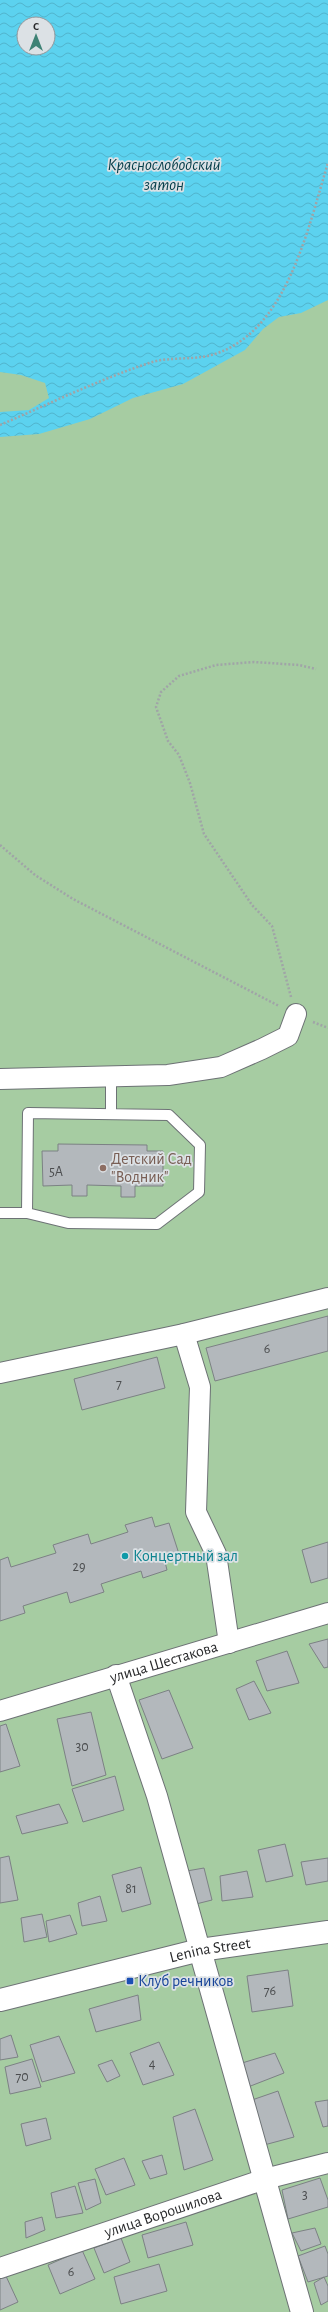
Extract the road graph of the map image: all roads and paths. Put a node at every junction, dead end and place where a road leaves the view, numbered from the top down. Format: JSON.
{"nodes":[{"id":1,"x":328,"y":163,"type":"edge"},
{"id":2,"x":0,"y":425,"type":"edge"},
{"id":3,"x":316,"y":669,"type":"dead end"},
{"id":4,"x":0,"y":845,"type":"edge"},
{"id":5,"x":296,"y":1014,"type":"junction"},
{"id":6,"x":328,"y":1028,"type":"edge"},
{"id":7,"x":111,"y":1076,"type":"junction"},
{"id":8,"x":0,"y":1079,"type":"edge"},
{"id":9,"x":110,"y":1114,"type":"junction"},
{"id":10,"x":0,"y":1213,"type":"edge"},
{"id":11,"x":28,"y":1213,"type":"junction"},
{"id":12,"x":328,"y":1298,"type":"edge"},
{"id":13,"x":184,"y":1334,"type":"junction"},
{"id":14,"x":0,"y":1373,"type":"edge"},
{"id":15,"x":328,"y":1613,"type":"edge"},
{"id":16,"x":228,"y":1643,"type":"junction"},
{"id":17,"x":116,"y":1676,"type":"junction"},
{"id":18,"x":0,"y":1711,"type":"edge"},
{"id":19,"x":328,"y":1932,"type":"edge"},
{"id":20,"x":200,"y":1950,"type":"junction"},
{"id":21,"x":0,"y":2000,"type":"edge"},
{"id":22,"x":328,"y":2163,"type":"edge"},
{"id":23,"x":265,"y":2179,"type":"junction"},
{"id":24,"x":0,"y":2268,"type":"edge"},
{"id":25,"x":302,"y":2312,"type":"edge"}],
"edges":[{"from":1,"to":2,"type":"path"},
{"from":3,"to":5,"type":"path"},
{"from":4,"to":5,"type":"path"},
{"from":5,"to":6,"type":"path"},
{"from":5,"to":7,"type":"street"},
{"from":7,"to":8,"type":"street"},
{"from":7,"to":9,"type":"lane"},
{"from":9,"to":11,"type":"lane"},
{"from":9,"to":11,"type":"lane"},
{"from":10,"to":11,"type":"lane"},
{"from":12,"to":13,"type":"street"},
{"from":13,"to":14,"type":"street"},
{"from":13,"to":16,"type":"street"},
{"from":15,"to":16,"type":"street","name":"улица Шестакова"},
{"from":16,"to":17,"type":"street","name":"улица Шестакова"},
{"from":17,"to":18,"type":"street","name":"улица Шестакова"},
{"from":17,"to":20,"type":"street"},
{"from":19,"to":20,"type":"street","name":"Lenina Street"},
{"from":20,"to":21,"type":"street","name":"Lenina Street"},
{"from":20,"to":23,"type":"street"},
{"from":22,"to":23,"type":"street","name":"улица Ворошилова"},
{"from":23,"to":24,"type":"street","name":"улица Ворошилова"},
{"from":23,"to":25,"type":"street"}]}
